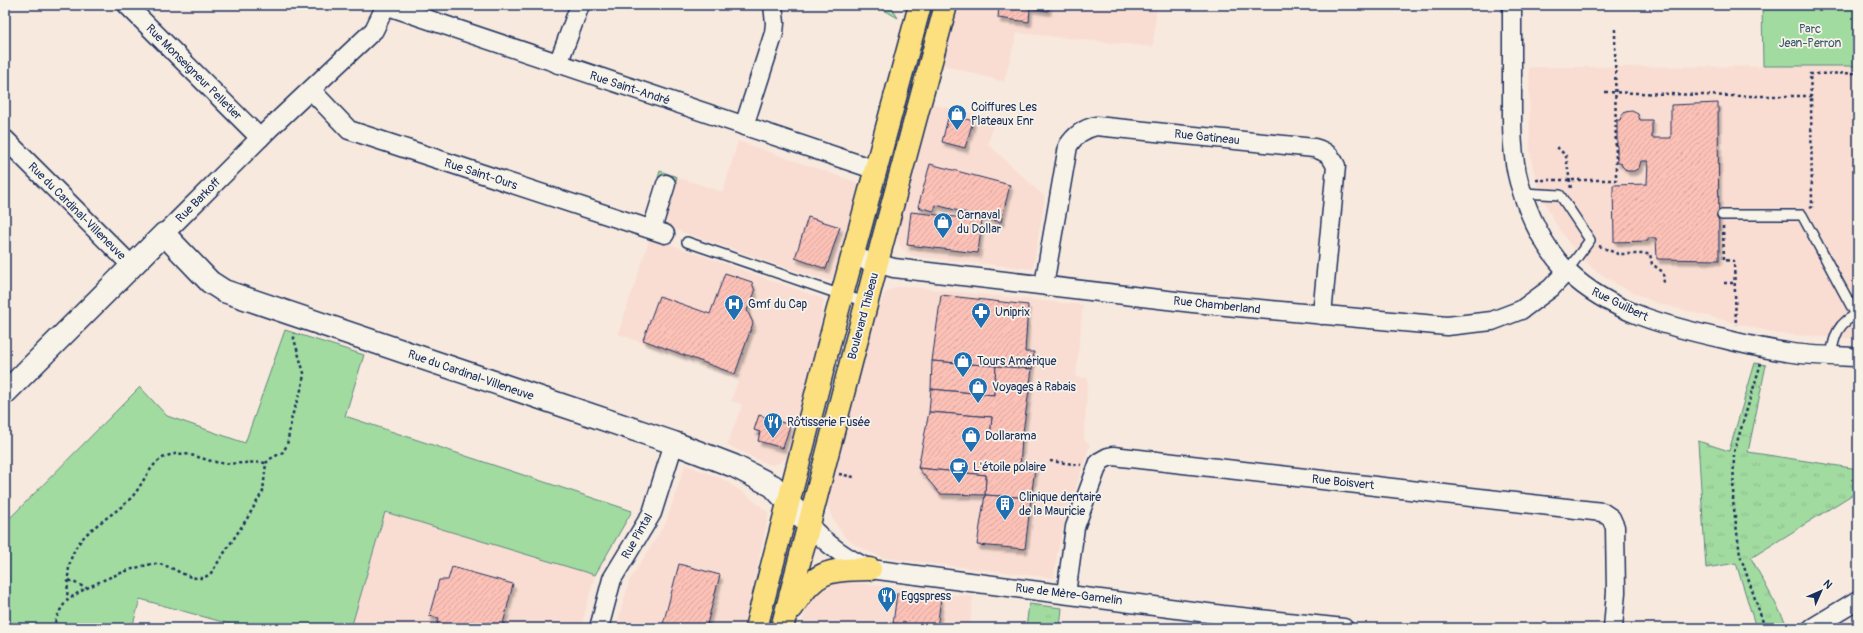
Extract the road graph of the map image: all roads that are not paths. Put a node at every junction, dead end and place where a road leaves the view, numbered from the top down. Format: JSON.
{"nodes":[{"id":1,"x":127,"y":5,"type":"edge"},
{"id":2,"x":386,"y":5,"type":"edge"},
{"id":3,"x":580,"y":5,"type":"edge"},
{"id":4,"x":773,"y":5,"type":"edge"},
{"id":5,"x":1512,"y":5,"type":"edge"},
{"id":6,"x":919,"y":6,"type":"edge"},
{"id":7,"x":945,"y":10,"type":"edge"},
{"id":8,"x":558,"y":64,"type":"junction"},
{"id":9,"x":311,"y":90,"type":"junction"},
{"id":10,"x":744,"y":126,"type":"junction"},
{"id":11,"x":5,"y":138,"type":"edge"},
{"id":12,"x":260,"y":138,"type":"junction"},
{"id":13,"x":876,"y":170,"type":"junction"},
{"id":14,"x":666,"y":184,"type":"dead end"},
{"id":15,"x":1521,"y":187,"type":"junction"},
{"id":16,"x":1722,"y":215,"type":"road end"},
{"id":17,"x":164,"y":234,"type":"junction"},
{"id":18,"x":687,"y":242,"type":"dead end"},
{"id":19,"x":853,"y":257,"type":"junction"},
{"id":20,"x":876,"y":264,"type":"junction"},
{"id":21,"x":132,"y":266,"type":"junction"},
{"id":22,"x":1567,"y":271,"type":"junction"},
{"id":23,"x":1044,"y":285,"type":"junction"},
{"id":24,"x":842,"y":295,"type":"junction"},
{"id":25,"x":866,"y":302,"type":"junction"},
{"id":26,"x":1857,"y":315,"type":"edge"},
{"id":27,"x":1322,"y":316,"type":"junction"},
{"id":28,"x":1831,"y":356,"type":"junction"},
{"id":29,"x":1858,"y":357,"type":"edge"},
{"id":30,"x":5,"y":393,"type":"edge"},
{"id":31,"x":674,"y":443,"type":"junction"},
{"id":32,"x":788,"y":502,"type":"junction"},
{"id":33,"x":809,"y":525,"type":"junction"},
{"id":34,"x":870,"y":569,"type":"junction"},
{"id":35,"x":1066,"y":594,"type":"junction"},
{"id":36,"x":1858,"y":600,"type":"edge"},
{"id":37,"x":1223,"y":621,"type":"edge"},
{"id":38,"x":783,"y":625,"type":"edge"},
{"id":39,"x":599,"y":628,"type":"edge"},
{"id":40,"x":756,"y":628,"type":"edge"},
{"id":41,"x":1344,"y":628,"type":"edge"},
{"id":42,"x":1613,"y":628,"type":"edge"},
{"id":43,"x":1812,"y":628,"type":"edge"}],
"edges":[{"from":1,"to":12,"type":"street","name":"Rue Monseigneur Pelletier"},
{"from":2,"to":8,"type":"street","name":"Rue Saint-André"},
{"from":2,"to":9,"type":"street","name":"Rue Barkoff"},
{"from":3,"to":8,"type":"street"},
{"from":4,"to":10,"type":"street"},
{"from":5,"to":15,"type":"street","name":"Rue Guilbert"},
{"from":6,"to":7,"type":"street"},
{"from":6,"to":13,"type":"main road"},
{"from":7,"to":20,"type":"main road","name":"Boulevard Thibeau"},
{"from":8,"to":10,"type":"street","name":"Rue Saint-André"},
{"from":9,"to":12,"type":"street","name":"Rue Barkoff"},
{"from":9,"to":14,"type":"street","name":"Rue Saint-Ours"},
{"from":10,"to":13,"type":"street","name":"Rue Saint-André"},
{"from":11,"to":21,"type":"street","name":"Rue du Cardinal-Villeneuve"},
{"from":12,"to":17,"type":"street","name":"Rue Barkoff"},
{"from":13,"to":19,"type":"main road"},
{"from":15,"to":22,"type":"street","name":"Rue Guilbert"},
{"from":15,"to":22,"type":"lane"},
{"from":16,"to":26,"type":"lane"},
{"from":17,"to":21,"type":"street","name":"Rue Barkoff"},
{"from":17,"to":31,"type":"street","name":"Rue du Cardinal-Villeneuve"},
{"from":18,"to":24,"type":"lane"},
{"from":19,"to":20,"type":"street","name":"Rue Chamberland"},
{"from":19,"to":24,"type":"main road"},
{"from":20,"to":23,"type":"street","name":"Rue Chamberland"},
{"from":20,"to":25,"type":"main road","name":"Boulevard Thibeau"},
{"from":21,"to":30,"type":"street","name":"Rue Barkoff"},
{"from":22,"to":27,"type":"street","name":"Rue Chamberland"},
{"from":22,"to":28,"type":"street","name":"Rue Guilbert"},
{"from":23,"to":27,"type":"street","name":"Rue Chamberland"},
{"from":23,"to":27,"type":"street","name":"Rue Gatineau"},
{"from":24,"to":25,"type":"lane"},
{"from":24,"to":32,"type":"main road"},
{"from":25,"to":33,"type":"main road","name":"Boulevard Thibeau"},
{"from":26,"to":28,"type":"lane"},
{"from":28,"to":29,"type":"street","name":"Rue Guilbert"},
{"from":31,"to":32,"type":"street","name":"Rue du Cardinal-Villeneuve"},
{"from":31,"to":39,"type":"street","name":"Rue Pintal"},
{"from":32,"to":33,"type":"street","name":"Rue du Cardinal-Villeneuve"},
{"from":32,"to":40,"type":"main road"},
{"from":33,"to":34,"type":"street","name":"Rue de Mère-Gamelin"},
{"from":33,"to":38,"type":"main road","name":"Boulevard Thibeau"},
{"from":34,"to":35,"type":"street","name":"Rue de Mère-Gamelin"},
{"from":34,"to":38,"type":"main road"},
{"from":35,"to":37,"type":"street","name":"Rue de Mère-Gamelin"},
{"from":35,"to":42,"type":"street","name":"Rue Boisvert"},
{"from":36,"to":43,"type":"street"},
{"from":37,"to":41,"type":"street","name":"Rue de Mère-Gamelin"}]}
